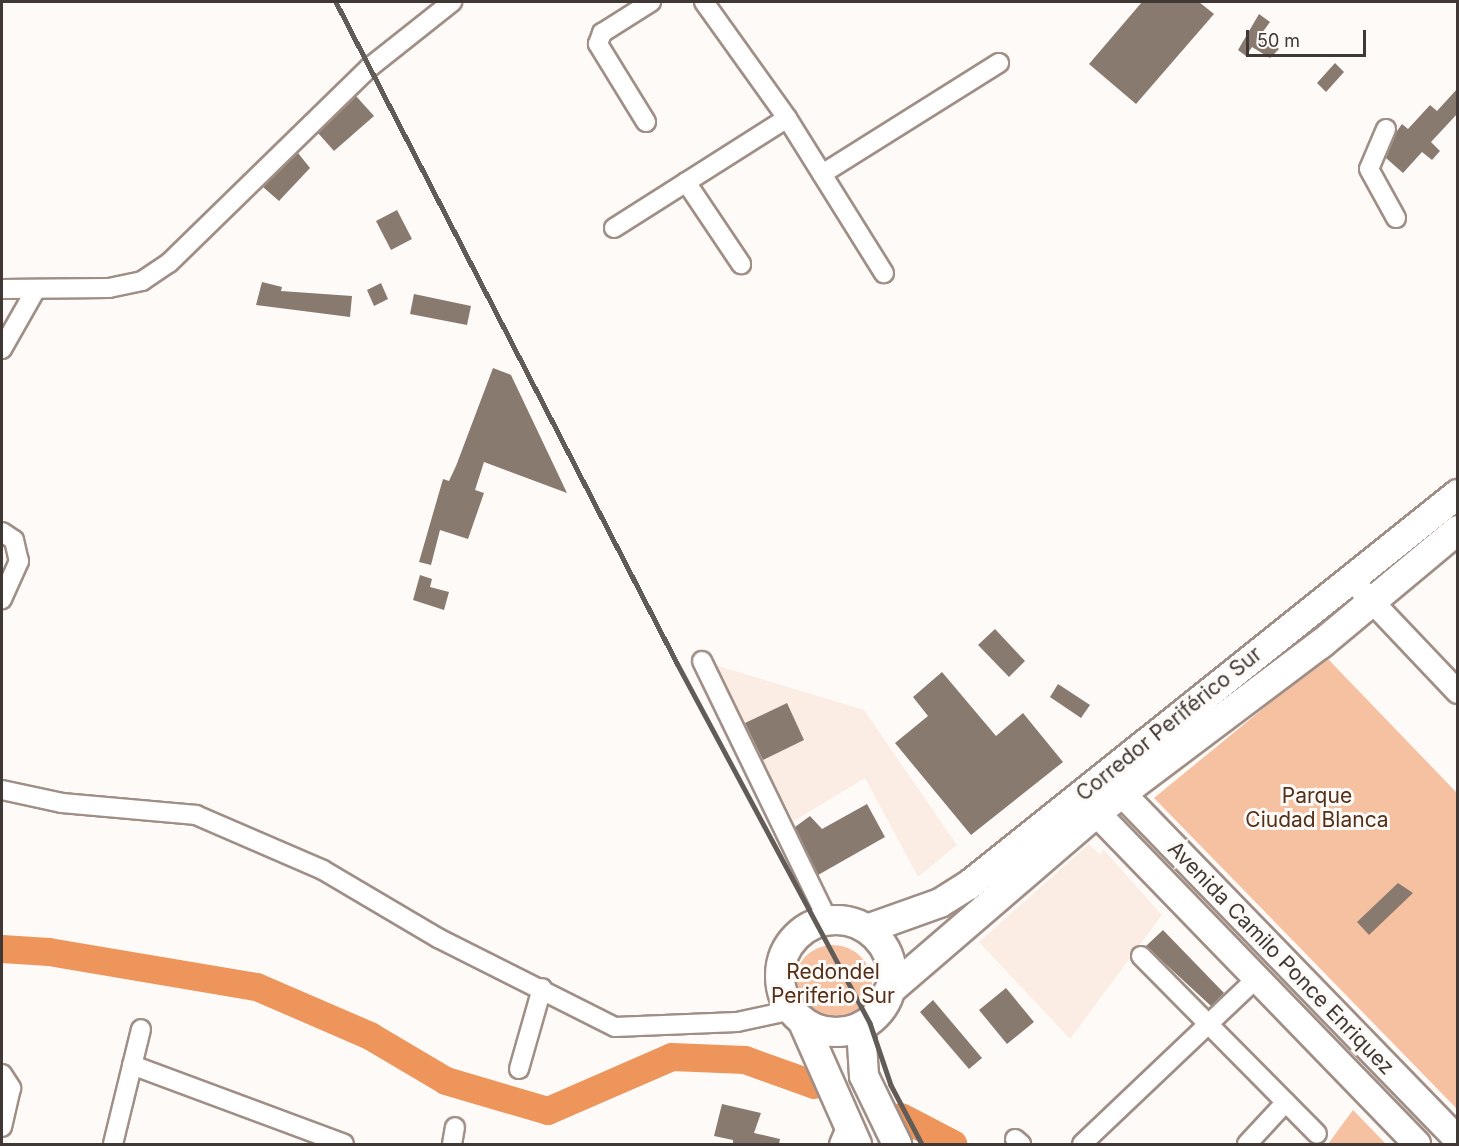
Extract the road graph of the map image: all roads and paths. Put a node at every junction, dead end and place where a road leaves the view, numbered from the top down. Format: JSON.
{"nodes":[{"id":1,"x":452,"y":2,"type":"edge"},
{"id":2,"x":651,"y":2,"type":"edge"},
{"id":3,"x":704,"y":2,"type":"edge"},
{"id":4,"x":999,"y":63,"type":"dead end"},
{"id":5,"x":787,"y":118,"type":"junction"},
{"id":6,"x":646,"y":122,"type":"dead end"},
{"id":7,"x":1386,"y":129,"type":"dead end"},
{"id":8,"x":822,"y":174,"type":"junction"},
{"id":9,"x":686,"y":182,"type":"junction"},
{"id":10,"x":1396,"y":218,"type":"dead end"},
{"id":11,"x":614,"y":228,"type":"dead end"},
{"id":12,"x":741,"y":264,"type":"dead end"},
{"id":13,"x":884,"y":273,"type":"dead end"},
{"id":14,"x":2,"y":289,"type":"edge"},
{"id":15,"x":35,"y":291,"type":"junction"},
{"id":16,"x":2,"y":349,"type":"edge"},
{"id":17,"x":1458,"y":494,"type":"edge"},
{"id":18,"x":1458,"y":530,"type":"edge"},
{"id":19,"x":2,"y":532,"type":"edge"},
{"id":20,"x":1351,"y":579,"type":"junction"},
{"id":21,"x":6,"y":580,"type":"edge"},
{"id":22,"x":2,"y":599,"type":"edge"},
{"id":23,"x":1371,"y":601,"type":"junction"},
{"id":24,"x":702,"y":661,"type":"dead end"},
{"id":25,"x":1458,"y":692,"type":"edge"},
{"id":26,"x":1113,"y":784,"type":"junction"},
{"id":27,"x":2,"y":790,"type":"edge"},
{"id":28,"x":1088,"y":805,"type":"junction"},
{"id":29,"x":1225,"y":901,"type":"junction"},
{"id":30,"x":828,"y":921,"type":"junction"},
{"id":31,"x":1202,"y":923,"type":"junction"},
{"id":32,"x":867,"y":929,"type":"junction"},
{"id":33,"x":1141,"y":956,"type":"dead end"},
{"id":34,"x":1256,"y":979,"type":"junction"},
{"id":35,"x":542,"y":988,"type":"junction"},
{"id":36,"x":888,"y":992,"type":"junction"},
{"id":37,"x":797,"y":1015,"type":"junction"},
{"id":38,"x":1209,"y":1022,"type":"junction"},
{"id":39,"x":861,"y":1028,"type":"junction"},
{"id":40,"x":141,"y":1029,"type":"dead end"},
{"id":41,"x":132,"y":1065,"type":"junction"},
{"id":42,"x":519,"y":1069,"type":"dead end"},
{"id":43,"x":2,"y":1074,"type":"edge"},
{"id":44,"x":1286,"y":1102,"type":"junction"},
{"id":45,"x":2,"y":1127,"type":"edge"},
{"id":46,"x":1317,"y":1134,"type":"dead end"},
{"id":47,"x":848,"y":1138,"type":"edge"},
{"id":48,"x":1458,"y":1140,"type":"edge"},
{"id":49,"x":113,"y":1144,"type":"edge"},
{"id":50,"x":344,"y":1144,"type":"edge"},
{"id":51,"x":897,"y":1144,"type":"edge"},
{"id":52,"x":1082,"y":1144,"type":"edge"},
{"id":53,"x":1247,"y":1144,"type":"edge"},
{"id":54,"x":1417,"y":1144,"type":"edge"}],
"edges":[{"from":1,"to":15,"type":"street"},
{"from":2,"to":6,"type":"street"},
{"from":3,"to":5,"type":"street"},
{"from":4,"to":8,"type":"street"},
{"from":5,"to":8,"type":"street"},
{"from":5,"to":9,"type":"street"},
{"from":7,"to":10,"type":"street"},
{"from":8,"to":13,"type":"street"},
{"from":9,"to":11,"type":"street"},
{"from":9,"to":12,"type":"street"},
{"from":14,"to":15,"type":"street"},
{"from":15,"to":16,"type":"street"},
{"from":17,"to":20,"type":"main road","name":"Corredor Periférico Sur"},
{"from":18,"to":23,"type":"main road","name":"Corredor Periférico Sur"},
{"from":19,"to":21,"type":"street"},
{"from":20,"to":23,"type":"street"},
{"from":20,"to":26,"type":"main road","name":"Corredor Periférico Sur"},
{"from":21,"to":22,"type":"street"},
{"from":23,"to":25,"type":"street"},
{"from":23,"to":26,"type":"main road","name":"Corredor Periférico Sur"},
{"from":24,"to":30,"type":"street"},
{"from":26,"to":28,"type":"main road","name":"Corredor Periférico Sur"},
{"from":26,"to":29,"type":"main road","name":"Avenida Camilo Ponce Enriquez"},
{"from":27,"to":35,"type":"street"},
{"from":28,"to":31,"type":"main road","name":"Avenida Camilo Ponce Enriquez"},
{"from":28,"to":32,"type":"main road","name":"Corredor Periférico Sur"},
{"from":28,"to":36,"type":"main road","name":"Corredor Periférico Sur"},
{"from":29,"to":31,"type":"main road"},
{"from":29,"to":48,"type":"main road","name":"Avenida Camilo Ponce Enriquez"},
{"from":30,"to":32,"type":"main road"},
{"from":30,"to":37,"type":"main road"},
{"from":31,"to":34,"type":"main road","name":"Avenida Camilo Ponce Enriquez"},
{"from":32,"to":36,"type":"main road"},
{"from":33,"to":38,"type":"street"},
{"from":34,"to":38,"type":"street"},
{"from":34,"to":54,"type":"main road","name":"Avenida Camilo Ponce Enriquez"},
{"from":35,"to":37,"type":"street"},
{"from":35,"to":42,"type":"street"},
{"from":36,"to":39,"type":"main road"},
{"from":37,"to":39,"type":"main road"},
{"from":37,"to":47,"type":"main road"},
{"from":38,"to":44,"type":"street"},
{"from":38,"to":52,"type":"street"},
{"from":39,"to":51,"type":"main road"},
{"from":40,"to":41,"type":"street"},
{"from":41,"to":49,"type":"street"},
{"from":41,"to":50,"type":"street"},
{"from":43,"to":45,"type":"street"},
{"from":44,"to":46,"type":"street"},
{"from":44,"to":53,"type":"street"}]}
